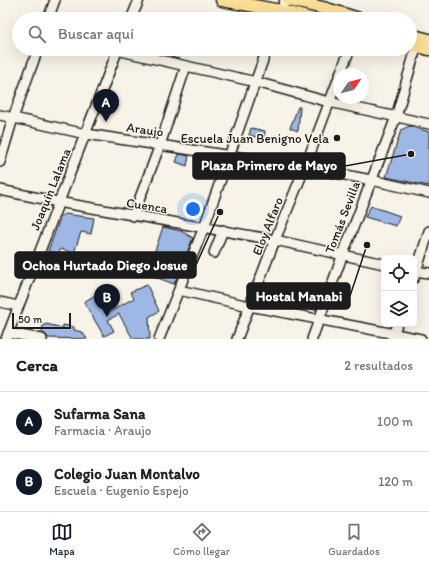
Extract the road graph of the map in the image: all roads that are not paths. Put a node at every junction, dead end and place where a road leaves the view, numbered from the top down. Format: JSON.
{"nodes":[{"id":1,"x":55,"y":0,"type":"edge"},
{"id":2,"x":138,"y":0,"type":"edge"},
{"id":3,"x":222,"y":0,"type":"edge"},
{"id":4,"x":286,"y":5,"type":"edge"},
{"id":5,"x":51,"y":12,"type":"edge"},
{"id":6,"x":134,"y":12,"type":"edge"},
{"id":7,"x":299,"y":12,"type":"edge"},
{"id":8,"x":336,"y":12,"type":"edge"},
{"id":9,"x":421,"y":41,"type":"edge"},
{"id":10,"x":417,"y":53,"type":"edge"},
{"id":11,"x":35,"y":56,"type":"edge"},
{"id":12,"x":114,"y":56,"type":"edge"},
{"id":13,"x":142,"y":56,"type":"edge"},
{"id":14,"x":265,"y":56,"type":"edge"},
{"id":15,"x":347,"y":56,"type":"edge"},
{"id":16,"x":416,"y":56,"type":"edge"},
{"id":17,"x":186,"y":66,"type":"junction"},
{"id":18,"x":342,"y":68,"type":"edge"},
{"id":19,"x":256,"y":82,"type":"junction"},
{"id":20,"x":333,"y":92,"type":"edge"},
{"id":21,"x":329,"y":102,"type":"junction"},
{"id":22,"x":0,"y":116,"type":"edge"},
{"id":23,"x":396,"y":117,"type":"junction"},
{"id":24,"x":13,"y":118,"type":"junction"},
{"id":25,"x":429,"y":124,"type":"edge"},
{"id":26,"x":86,"y":134,"type":"junction"},
{"id":27,"x":160,"y":145,"type":"junction"},
{"id":28,"x":230,"y":156,"type":"junction"},
{"id":29,"x":0,"y":162,"type":"edge"},
{"id":30,"x":305,"y":167,"type":"junction"},
{"id":31,"x":371,"y":180,"type":"junction"},
{"id":32,"x":0,"y":190,"type":"edge"},
{"id":33,"x":429,"y":193,"type":"edge"},
{"id":34,"x":58,"y":202,"type":"junction"},
{"id":35,"x":133,"y":216,"type":"junction"},
{"id":36,"x":204,"y":227,"type":"junction"},
{"id":37,"x":223,"y":230,"type":"junction"},
{"id":38,"x":429,"y":230,"type":"edge"},
{"id":39,"x":275,"y":240,"type":"junction"},
{"id":40,"x":214,"y":253,"type":"dead end"},
{"id":41,"x":343,"y":254,"type":"junction"},
{"id":42,"x":381,"y":263,"type":"edge"},
{"id":43,"x":417,"y":268,"type":"edge"},
{"id":44,"x":429,"y":273,"type":"edge"},
{"id":45,"x":417,"y":274,"type":"edge"},
{"id":46,"x":179,"y":290,"type":"junction"},
{"id":47,"x":0,"y":302,"type":"edge"},
{"id":48,"x":18,"y":306,"type":"junction"},
{"id":49,"x":249,"y":306,"type":"junction"},
{"id":50,"x":319,"y":319,"type":"junction"},
{"id":51,"x":396,"y":327,"type":"edge"},
{"id":52,"x":7,"y":336,"type":"edge"},
{"id":53,"x":393,"y":337,"type":"edge"},
{"id":54,"x":42,"y":339,"type":"edge"},
{"id":55,"x":159,"y":339,"type":"edge"},
{"id":56,"x":237,"y":339,"type":"edge"},
{"id":57,"x":312,"y":339,"type":"edge"},
{"id":58,"x":421,"y":339,"type":"edge"}],
"edges":[{"from":1,"to":5,"type":"street"},
{"from":2,"to":6,"type":"street"},
{"from":3,"to":4,"type":"main road"},
{"from":4,"to":7,"type":"main road"},
{"from":4,"to":8,"type":"main road"},
{"from":9,"to":10,"type":"street","name":"Tomás Sevilla"},
{"from":11,"to":24,"type":"street"},
{"from":12,"to":26,"type":"street","name":"Joaquín Lalama"},
{"from":13,"to":17,"type":"street"},
{"from":14,"to":19,"type":"street"},
{"from":15,"to":18,"type":"street"},
{"from":16,"to":23,"type":"street","name":"Tomás Sevilla"},
{"from":17,"to":19,"type":"street"},
{"from":17,"to":27,"type":"street"},
{"from":19,"to":21,"type":"street"},
{"from":19,"to":28,"type":"street"},
{"from":20,"to":21,"type":"street","name":"Eloy Alfaro"},
{"from":21,"to":23,"type":"street"},
{"from":21,"to":30,"type":"street","name":"Eloy Alfaro"},
{"from":22,"to":24,"type":"street","name":"Araujo"},
{"from":23,"to":25,"type":"street"},
{"from":23,"to":31,"type":"street","name":"Tomás Sevilla"},
{"from":24,"to":26,"type":"street","name":"Araujo"},
{"from":24,"to":29,"type":"street"},
{"from":26,"to":27,"type":"street","name":"Araujo"},
{"from":26,"to":34,"type":"street","name":"Joaquín Lalama"},
{"from":27,"to":28,"type":"street","name":"Araujo"},
{"from":27,"to":35,"type":"street"},
{"from":28,"to":30,"type":"street","name":"Araujo"},
{"from":28,"to":36,"type":"street"},
{"from":30,"to":31,"type":"street","name":"Araujo"},
{"from":30,"to":39,"type":"street","name":"Eloy Alfaro"},
{"from":31,"to":33,"type":"street","name":"Araujo"},
{"from":31,"to":41,"type":"street","name":"Tomás Sevilla"},
{"from":32,"to":34,"type":"street","name":"Cuenca"},
{"from":34,"to":35,"type":"street","name":"Cuenca"},
{"from":34,"to":48,"type":"street","name":"Joaquín Lalama"},
{"from":35,"to":36,"type":"street","name":"Cuenca"},
{"from":36,"to":37,"type":"street","name":"Cuenca"},
{"from":36,"to":46,"type":"street"},
{"from":37,"to":39,"type":"street","name":"Cuenca"},
{"from":37,"to":40,"type":"street"},
{"from":38,"to":43,"type":"street"},
{"from":39,"to":41,"type":"street","name":"Cuenca"},
{"from":39,"to":49,"type":"street","name":"Eloy Alfaro"},
{"from":41,"to":42,"type":"street","name":"Cuenca"},
{"from":41,"to":50,"type":"street","name":"Tomás Sevilla"},
{"from":44,"to":45,"type":"street"},
{"from":46,"to":49,"type":"street"},
{"from":46,"to":55,"type":"street"},
{"from":47,"to":48,"type":"street"},
{"from":48,"to":52,"type":"street","name":"Joaquín Lalama"},
{"from":49,"to":50,"type":"street"},
{"from":49,"to":56,"type":"street","name":"Eloy Alfaro"},
{"from":50,"to":53,"type":"street"},
{"from":50,"to":57,"type":"street","name":"Tomás Sevilla"},
{"from":51,"to":53,"type":"street"},
{"from":52,"to":54,"type":"street"},
{"from":53,"to":58,"type":"street"}]}
